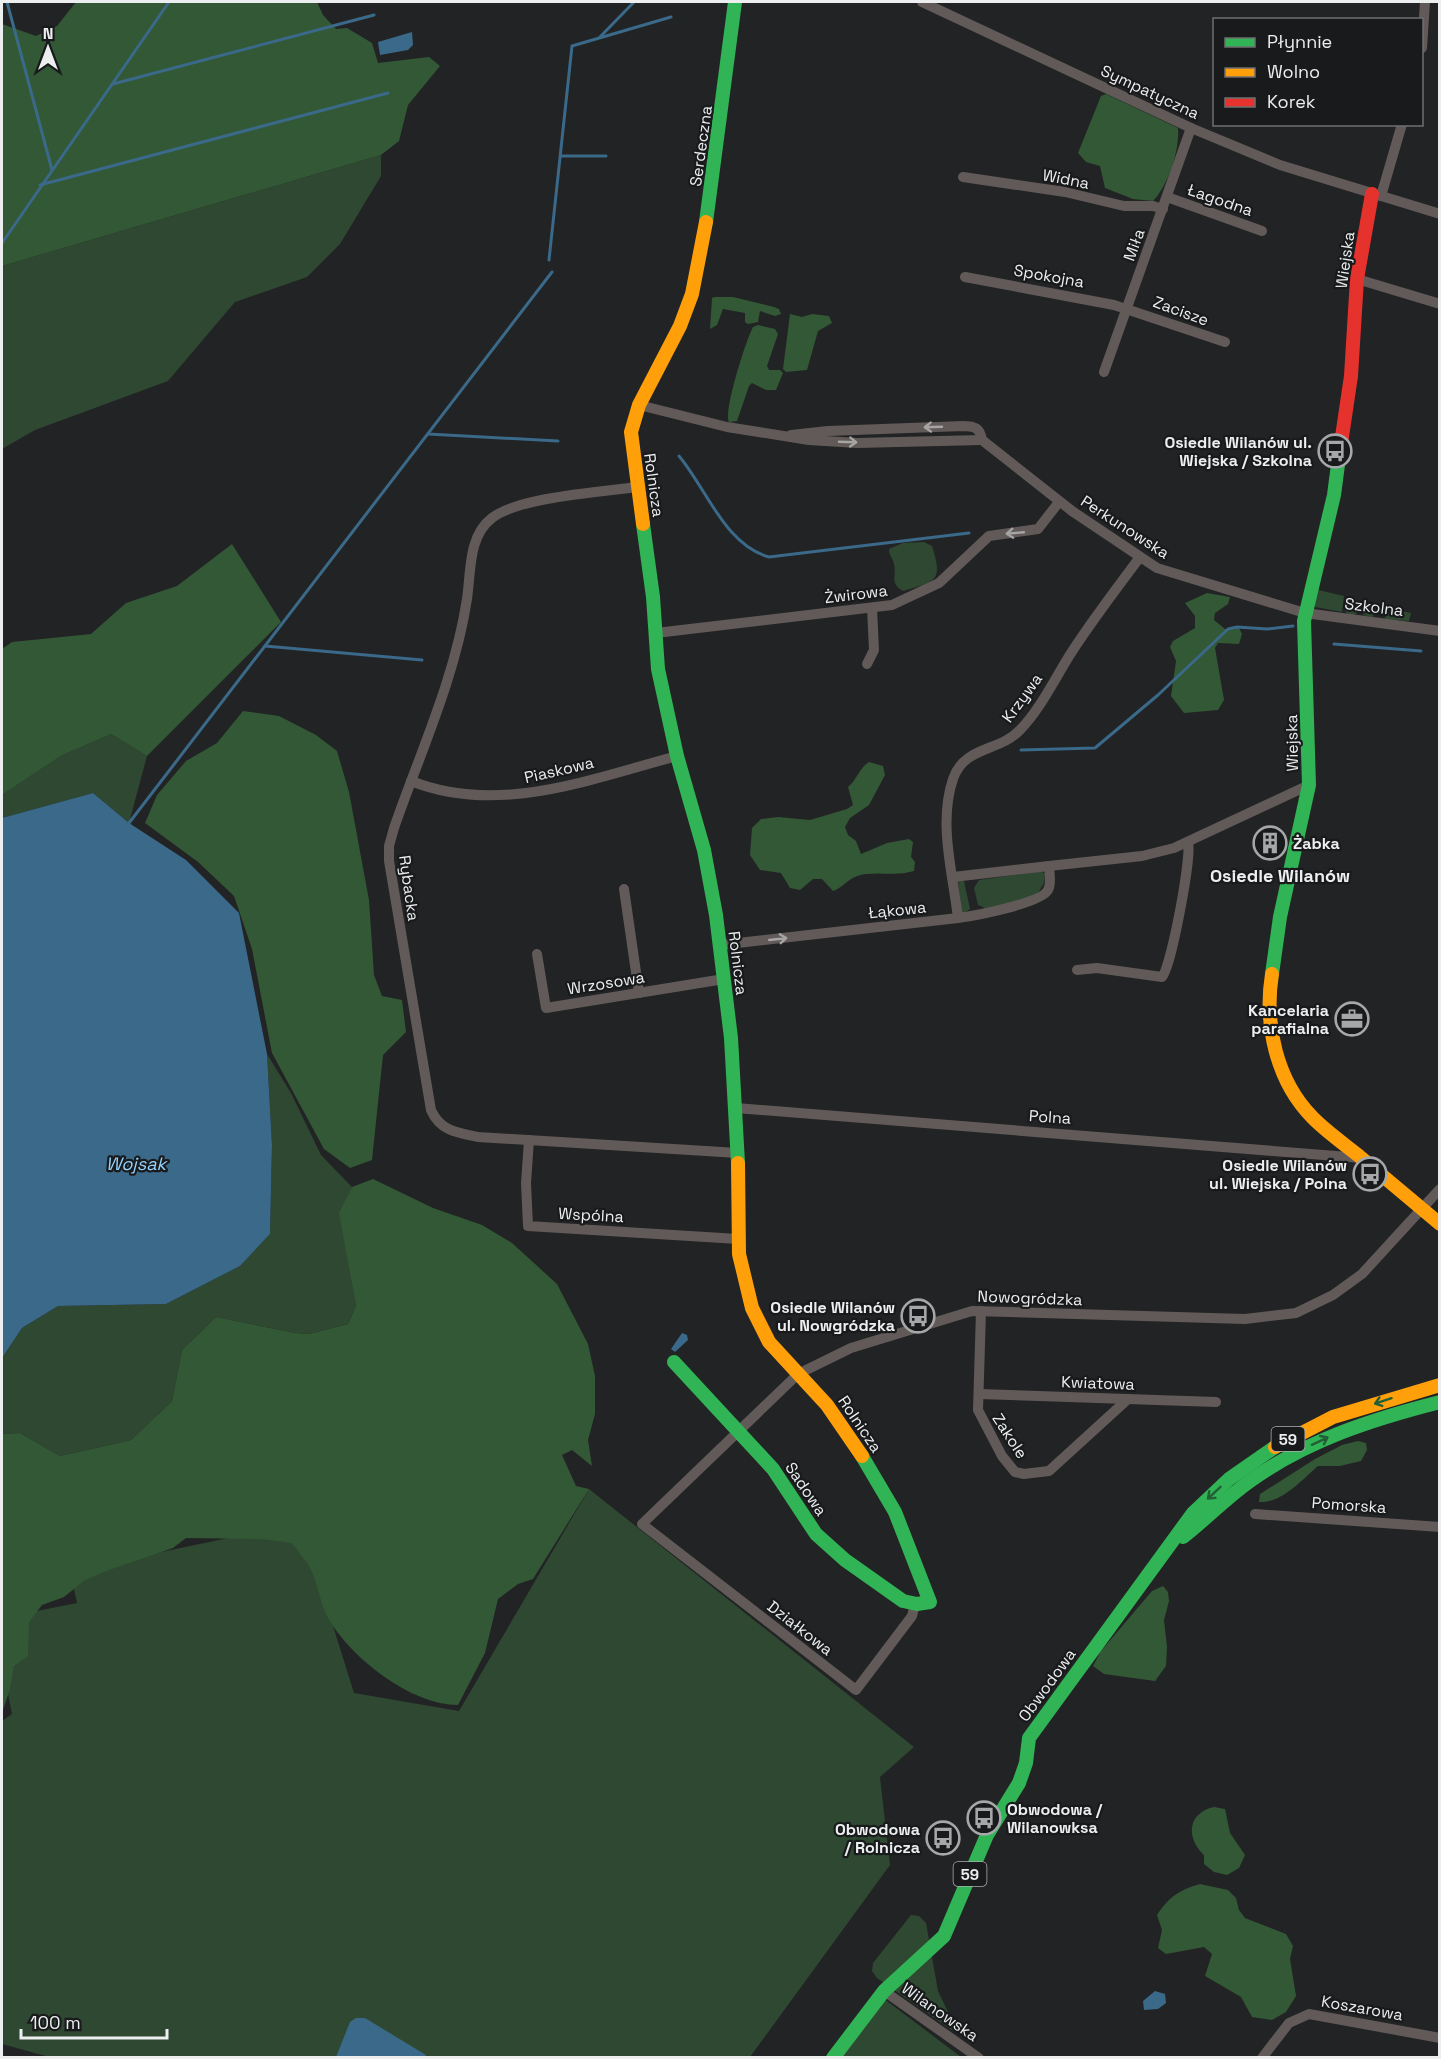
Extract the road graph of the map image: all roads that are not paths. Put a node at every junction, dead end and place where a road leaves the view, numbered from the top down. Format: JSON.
{"nodes":[{"id":1,"x":735,"y":2,"type":"edge"},
{"id":2,"x":922,"y":2,"type":"edge"},
{"id":3,"x":1425,"y":2,"type":"edge"},
{"id":4,"x":1423,"y":33,"type":"edge"},
{"id":5,"x":1401,"y":126,"type":"edge"},
{"id":6,"x":1191,"y":128,"type":"junction"},
{"id":7,"x":963,"y":177,"type":"dead end"},
{"id":8,"x":1377,"y":195,"type":"junction"},
{"id":9,"x":1167,"y":197,"type":"junction"},
{"id":10,"x":1162,"y":209,"type":"junction"},
{"id":11,"x":1440,"y":214,"type":"edge"},
{"id":12,"x":1262,"y":231,"type":"dead end"},
{"id":13,"x":965,"y":277,"type":"dead end"},
{"id":14,"x":1357,"y":279,"type":"junction"},
{"id":15,"x":692,"y":294,"type":"joint"},
{"id":16,"x":1440,"y":304,"type":"edge"},
{"id":17,"x":1127,"y":309,"type":"junction"},
{"id":18,"x":1225,"y":342,"type":"dead end"},
{"id":19,"x":1104,"y":372,"type":"dead end"},
{"id":20,"x":639,"y":405,"type":"junction"},
{"id":21,"x":637,"y":487,"type":"junction"},
{"id":22,"x":1059,"y":502,"type":"junction"},
{"id":23,"x":1140,"y":557,"type":"junction"},
{"id":24,"x":872,"y":608,"type":"junction"},
{"id":25,"x":1305,"y":613,"type":"junction"},
{"id":26,"x":1440,"y":631,"type":"edge"},
{"id":27,"x":656,"y":633,"type":"junction"},
{"id":28,"x":867,"y":664,"type":"dead end"},
{"id":29,"x":677,"y":756,"type":"junction"},
{"id":30,"x":411,"y":781,"type":"junction"},
{"id":31,"x":1309,"y":785,"type":"junction"},
{"id":32,"x":1188,"y":842,"type":"junction"},
{"id":33,"x":1049,"y":866,"type":"junction"},
{"id":34,"x":953,"y":877,"type":"junction"},
{"id":35,"x":624,"y":889,"type":"dead end"},
{"id":36,"x":958,"y":918,"type":"junction"},
{"id":37,"x":720,"y":945,"type":"junction"},
{"id":38,"x":537,"y":954,"type":"dead end"},
{"id":39,"x":1077,"y":970,"type":"dead end"},
{"id":40,"x":724,"y":979,"type":"junction"},
{"id":41,"x":639,"y":993,"type":"junction"},
{"id":42,"x":736,"y":1108,"type":"junction"},
{"id":43,"x":529,"y":1140,"type":"junction"},
{"id":44,"x":738,"y":1153,"type":"junction"},
{"id":45,"x":1361,"y":1158,"type":"junction"},
{"id":46,"x":1440,"y":1189,"type":"edge"},
{"id":47,"x":1422,"y":1207,"type":"junction"},
{"id":48,"x":1440,"y":1224,"type":"edge"},
{"id":49,"x":738,"y":1239,"type":"junction"},
{"id":50,"x":981,"y":1311,"type":"junction"},
{"id":51,"x":674,"y":1362,"type":"dead end"},
{"id":52,"x":798,"y":1374,"type":"junction"},
{"id":53,"x":1440,"y":1385,"type":"edge"},
{"id":54,"x":979,"y":1394,"type":"junction"},
{"id":55,"x":1128,"y":1399,"type":"junction"},
{"id":56,"x":1216,"y":1402,"type":"dead end"},
{"id":57,"x":1440,"y":1402,"type":"edge"},
{"id":58,"x":737,"y":1431,"type":"junction"},
{"id":59,"x":1255,"y":1514,"type":"dead end"},
{"id":60,"x":642,"y":1524,"type":"joint"},
{"id":61,"x":1440,"y":1527,"type":"edge"},
{"id":62,"x":1170,"y":1547,"type":"junction"},
{"id":63,"x":915,"y":1604,"type":"junction"},
{"id":64,"x":884,"y":1991,"type":"junction"},
{"id":65,"x":1440,"y":2038,"type":"edge"},
{"id":66,"x":833,"y":2058,"type":"edge"},
{"id":67,"x":979,"y":2058,"type":"edge"},
{"id":68,"x":1262,"y":2058,"type":"edge"}],
"edges":[{"from":1,"to":15,"type":"street","name":"Serdeczna"},
{"from":2,"to":6,"type":"street","name":"Sympatyczna"},
{"from":3,"to":4,"type":"street"},
{"from":5,"to":8,"type":"street"},
{"from":6,"to":8,"type":"street","name":"Sympatyczna"},
{"from":6,"to":9,"type":"street","name":"Miła"},
{"from":7,"to":10,"type":"street","name":"Widna"},
{"from":8,"to":11,"type":"street","name":"Sympatyczna"},
{"from":8,"to":14,"type":"street","name":"Wiejska"},
{"from":9,"to":10,"type":"street","name":"Miła"},
{"from":9,"to":12,"type":"street","name":"Łagodna"},
{"from":10,"to":17,"type":"street","name":"Miła"},
{"from":13,"to":17,"type":"street","name":"Spokojna"},
{"from":14,"to":16,"type":"street"},
{"from":14,"to":25,"type":"street","name":"Wiejska"},
{"from":15,"to":20,"type":"street","name":"Rolnicza"},
{"from":17,"to":18,"type":"street","name":"Zacisze"},
{"from":17,"to":19,"type":"street","name":"Miła"},
{"from":20,"to":21,"type":"street","name":"Rolnicza"},
{"from":20,"to":22,"type":"street","name":"Perkunowska"},
{"from":21,"to":27,"type":"street","name":"Rolnicza"},
{"from":21,"to":30,"type":"street","name":"Rybacka"},
{"from":22,"to":23,"type":"street","name":"Perkunowska"},
{"from":22,"to":24,"type":"street","name":"Żwirowa","one_way":true},
{"from":23,"to":25,"type":"street","name":"Perkunowska"},
{"from":23,"to":34,"type":"street","name":"Krzywa"},
{"from":24,"to":27,"type":"street","name":"Żwirowa"},
{"from":24,"to":28,"type":"street"},
{"from":25,"to":26,"type":"street","name":"Szkolna"},
{"from":25,"to":31,"type":"street","name":"Wiejska"},
{"from":27,"to":29,"type":"street","name":"Rolnicza"},
{"from":29,"to":30,"type":"street","name":"Piaskowa"},
{"from":29,"to":37,"type":"street","name":"Rolnicza"},
{"from":30,"to":43,"type":"street","name":"Rybacka"},
{"from":31,"to":32,"type":"street"},
{"from":31,"to":45,"type":"street","name":"Wiejska"},
{"from":32,"to":33,"type":"street"},
{"from":32,"to":39,"type":"street"},
{"from":33,"to":34,"type":"street"},
{"from":33,"to":36,"type":"street","name":"Łąkowa"},
{"from":34,"to":36,"type":"street","name":"Krzywa"},
{"from":35,"to":41,"type":"street"},
{"from":37,"to":36,"type":"street","name":"Łąkowa","one_way":true},
{"from":37,"to":40,"type":"street","name":"Rolnicza"},
{"from":38,"to":41,"type":"street","name":"Wrzosowa"},
{"from":40,"to":41,"type":"street","name":"Wrzosowa"},
{"from":40,"to":42,"type":"street","name":"Rolnicza"},
{"from":42,"to":44,"type":"street","name":"Rolnicza"},
{"from":42,"to":45,"type":"street","name":"Polna"},
{"from":43,"to":44,"type":"street","name":"Rybacka"},
{"from":43,"to":49,"type":"street","name":"Wspólna"},
{"from":44,"to":49,"type":"street","name":"Rolnicza"},
{"from":45,"to":47,"type":"street","name":"Wiejska"},
{"from":46,"to":47,"type":"street","name":"Nowogródzka"},
{"from":47,"to":48,"type":"street","name":"Wiejska"},
{"from":47,"to":50,"type":"street","name":"Nowogródzka"},
{"from":49,"to":52,"type":"street","name":"Rolnicza"},
{"from":50,"to":52,"type":"street","name":"Nowogródzka"},
{"from":50,"to":54,"type":"street","name":"Zakole"},
{"from":51,"to":58,"type":"street","name":"Sadowa"},
{"from":52,"to":58,"type":"street","name":"Nowogródzka"},
{"from":52,"to":63,"type":"street","name":"Rolnicza"},
{"from":53,"to":62,"type":"street","name":"Obwodowa","number":"59","one_way":true},
{"from":54,"to":55,"type":"street","name":"Kwiatowa"},
{"from":54,"to":55,"type":"street","name":"Zakole"},
{"from":55,"to":56,"type":"street","name":"Kwiatowa"},
{"from":62,"to":57,"type":"street","name":"Obwodowa","number":"59","one_way":true},
{"from":58,"to":60,"type":"street","name":"Nowogródzka"},
{"from":58,"to":63,"type":"street","name":"Sadowa"},
{"from":59,"to":61,"type":"street","name":"Pomorska"},
{"from":60,"to":63,"type":"street","name":"Działkowa"},
{"from":62,"to":64,"type":"street","name":"Obwodowa","number":"59"},
{"from":64,"to":66,"type":"street","name":"Obwodowa","number":"59"},
{"from":64,"to":67,"type":"street","name":"Wilanowska"},
{"from":65,"to":68,"type":"street","name":"Koszarowa"}]}
